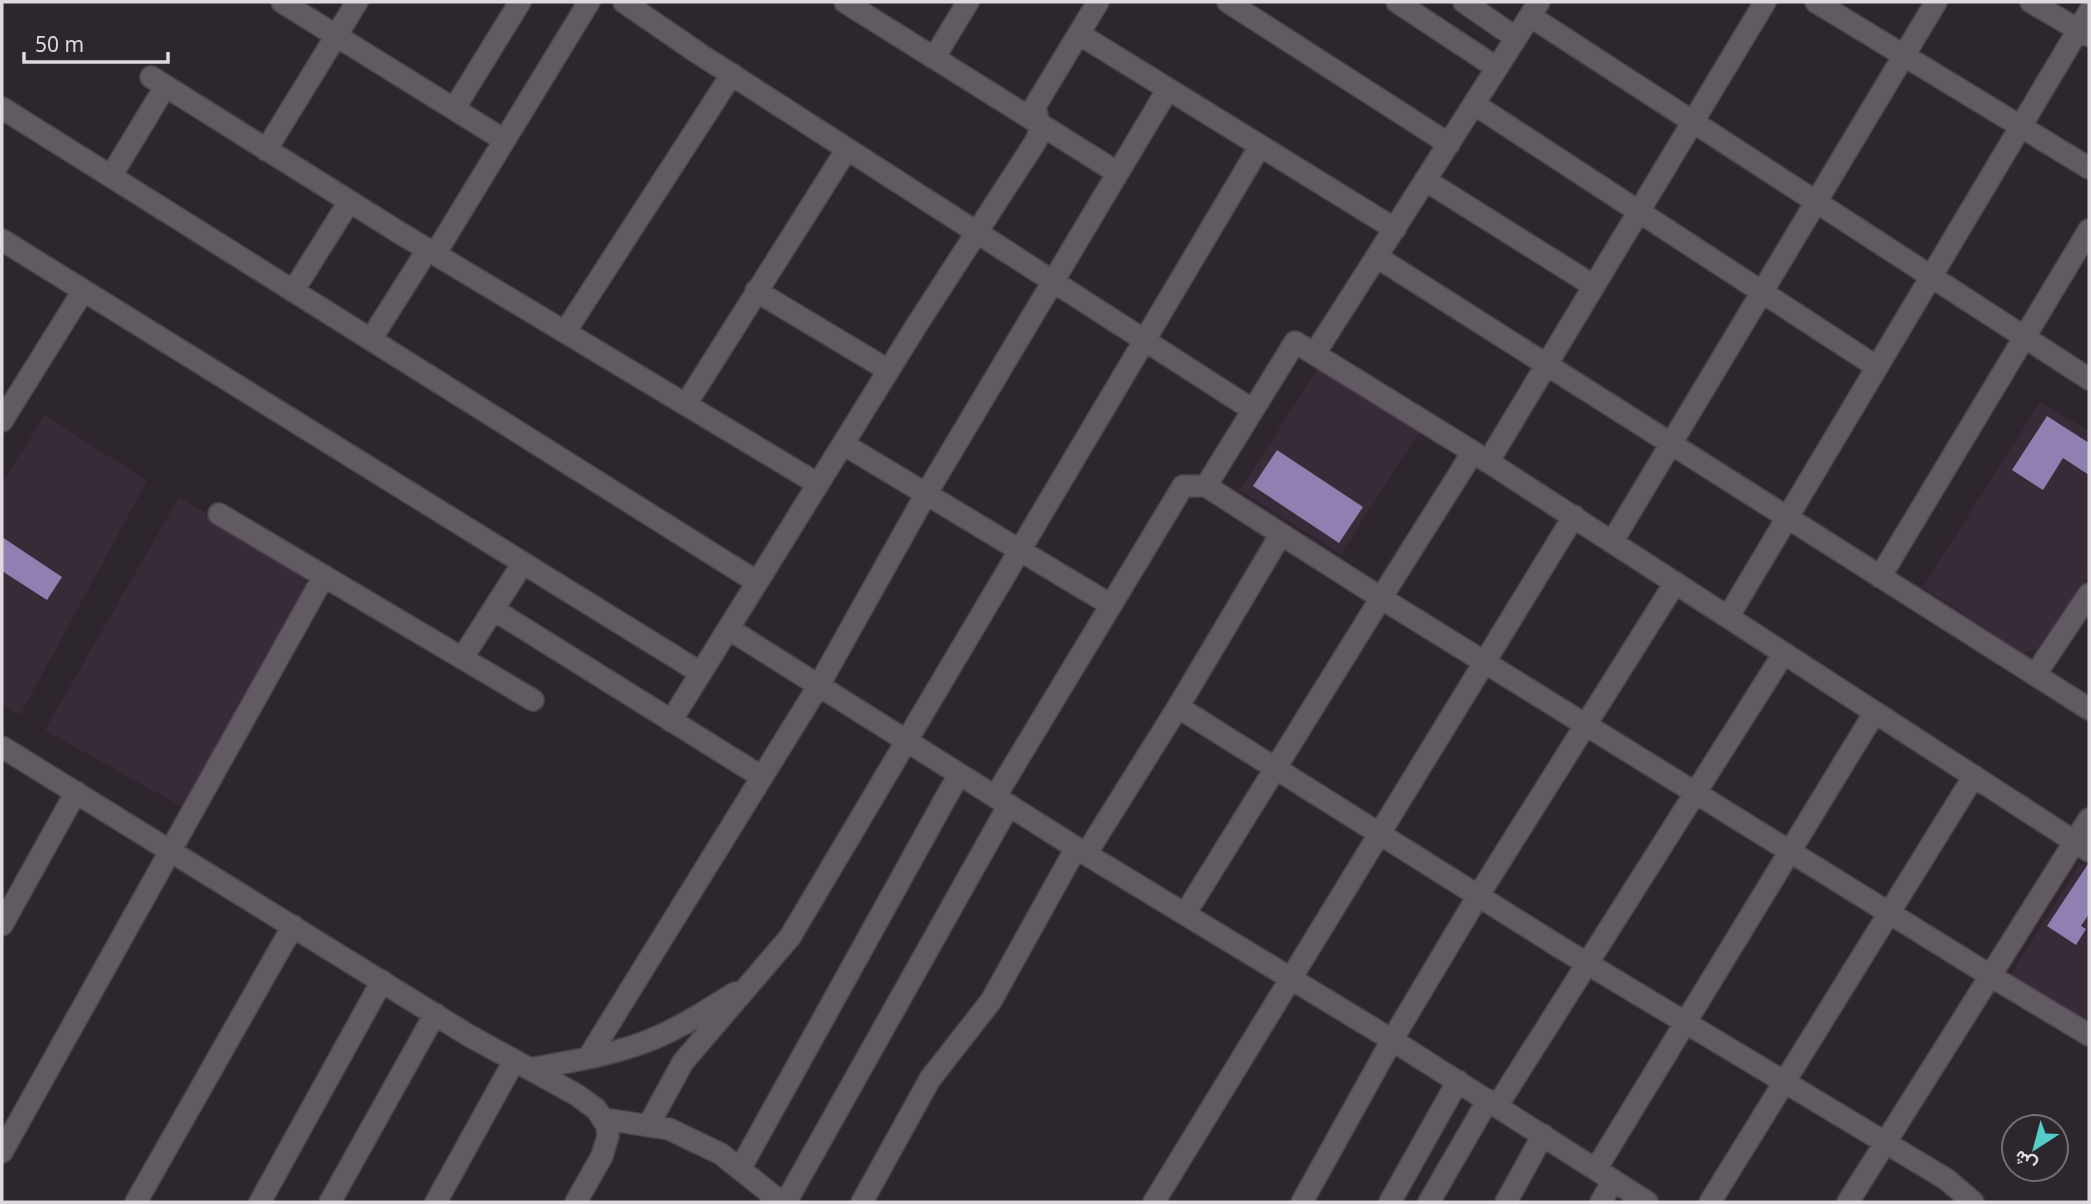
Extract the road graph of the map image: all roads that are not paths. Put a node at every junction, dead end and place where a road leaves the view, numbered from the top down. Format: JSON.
{"nodes":[{"id":1,"x":282,"y":2,"type":"edge"},
{"id":2,"x":357,"y":2,"type":"edge"},
{"id":3,"x":520,"y":2,"type":"edge"},
{"id":4,"x":589,"y":2,"type":"edge"},
{"id":5,"x":624,"y":2,"type":"edge"},
{"id":6,"x":845,"y":2,"type":"edge"},
{"id":7,"x":968,"y":2,"type":"edge"},
{"id":8,"x":1098,"y":2,"type":"edge"},
{"id":9,"x":1228,"y":2,"type":"edge"},
{"id":10,"x":1397,"y":2,"type":"edge"},
{"id":11,"x":1464,"y":2,"type":"edge"},
{"id":12,"x":1765,"y":2,"type":"edge"},
{"id":13,"x":1816,"y":2,"type":"edge"},
{"id":14,"x":1936,"y":2,"type":"edge"},
{"id":15,"x":2031,"y":2,"type":"edge"},
{"id":16,"x":1535,"y":9,"type":"edge"},
{"id":17,"x":2086,"y":26,"type":"edge"},
{"id":18,"x":1079,"y":34,"type":"junction"},
{"id":19,"x":336,"y":36,"type":"junction"},
{"id":20,"x":1516,"y":38,"type":"junction"},
{"id":21,"x":1904,"y":55,"type":"junction"},
{"id":22,"x":934,"y":58,"type":"junction"},
{"id":23,"x":1497,"y":68,"type":"junction"},
{"id":24,"x":732,"y":74,"type":"junction"},
{"id":25,"x":1168,"y":89,"type":"junction"},
{"id":26,"x":1474,"y":104,"type":"junction"},
{"id":27,"x":2,"y":108,"type":"edge"},
{"id":28,"x":454,"y":108,"type":"junction"},
{"id":29,"x":1693,"y":122,"type":"junction"},
{"id":30,"x":1038,"y":124,"type":"junction"},
{"id":31,"x":2021,"y":126,"type":"junction"},
{"id":32,"x":504,"y":140,"type":"junction"},
{"id":33,"x":1449,"y":144,"type":"junction"},
{"id":34,"x":1260,"y":146,"type":"junction"},
{"id":35,"x":847,"y":149,"type":"junction"},
{"id":36,"x":266,"y":150,"type":"junction"},
{"id":37,"x":2089,"y":168,"type":"edge"},
{"id":38,"x":1118,"y":173,"type":"junction"},
{"id":39,"x":111,"y":176,"type":"junction"},
{"id":40,"x":1425,"y":180,"type":"junction"},
{"id":41,"x":349,"y":202,"type":"junction"},
{"id":42,"x":1816,"y":202,"type":"junction"},
{"id":43,"x":1639,"y":212,"type":"junction"},
{"id":44,"x":1395,"y":229,"type":"junction"},
{"id":45,"x":2089,"y":230,"type":"edge"},
{"id":46,"x":977,"y":232,"type":"junction"},
{"id":47,"x":2,"y":240,"type":"edge"},
{"id":48,"x":431,"y":252,"type":"junction"},
{"id":49,"x":1377,"y":257,"type":"junction"},
{"id":50,"x":1931,"y":277,"type":"junction"},
{"id":51,"x":1052,"y":281,"type":"junction"},
{"id":52,"x":1594,"y":286,"type":"junction"},
{"id":53,"x":83,"y":290,"type":"junction"},
{"id":54,"x":293,"y":291,"type":"junction"},
{"id":55,"x":756,"y":291,"type":"junction"},
{"id":56,"x":1762,"y":292,"type":"junction"},
{"id":57,"x":565,"y":332,"type":"junction"},
{"id":58,"x":2025,"y":337,"type":"junction"},
{"id":59,"x":371,"y":339,"type":"junction"},
{"id":60,"x":1145,"y":341,"type":"junction"},
{"id":61,"x":1315,"y":353,"type":"junction"},
{"id":62,"x":1547,"y":365,"type":"junction"},
{"id":63,"x":1877,"y":367,"type":"junction"},
{"id":64,"x":888,"y":370,"type":"junction"},
{"id":65,"x":2089,"y":379,"type":"edge"},
{"id":66,"x":686,"y":404,"type":"junction"},
{"id":67,"x":1253,"y":410,"type":"junction"},
{"id":68,"x":2,"y":421,"type":"edge"},
{"id":69,"x":843,"y":444,"type":"junction"},
{"id":70,"x":1671,"y":444,"type":"junction"},
{"id":71,"x":1481,"y":457,"type":"junction"},
{"id":72,"x":818,"y":484,"type":"junction"},
{"id":73,"x":1206,"y":486,"type":"junction"},
{"id":74,"x":926,"y":494,"type":"junction"},
{"id":75,"x":219,"y":514,"type":"dead end"},
{"id":76,"x":1574,"y":516,"type":"junction"},
{"id":77,"x":1787,"y":517,"type":"junction"},
{"id":78,"x":1281,"y":534,"type":"junction"},
{"id":79,"x":1612,"y":542,"type":"junction"},
{"id":80,"x":1020,"y":550,"type":"junction"},
{"id":81,"x":523,"y":563,"type":"junction"},
{"id":82,"x":324,"y":576,"type":"junction"},
{"id":83,"x":1880,"y":577,"type":"junction"},
{"id":84,"x":757,"y":582,"type":"junction"},
{"id":85,"x":1675,"y":583,"type":"junction"},
{"id":86,"x":2089,"y":594,"type":"edge"},
{"id":87,"x":1381,"y":598,"type":"junction"},
{"id":88,"x":1111,"y":605,"type":"junction"},
{"id":89,"x":494,"y":610,"type":"junction"},
{"id":90,"x":1728,"y":617,"type":"junction"},
{"id":91,"x":729,"y":628,"type":"junction"},
{"id":92,"x":1784,"y":653,"type":"junction"},
{"id":93,"x":463,"y":657,"type":"junction"},
{"id":94,"x":1483,"y":662,"type":"junction"},
{"id":95,"x":701,"y":673,"type":"junction"},
{"id":96,"x":2035,"y":675,"type":"junction"},
{"id":97,"x":819,"y":685,"type":"junction"},
{"id":98,"x":533,"y":700,"type":"dead end"},
{"id":99,"x":1178,"y":707,"type":"junction"},
{"id":100,"x":2089,"y":709,"type":"edge"},
{"id":101,"x":1875,"y":712,"type":"junction"},
{"id":102,"x":671,"y":721,"type":"junction"},
{"id":103,"x":1586,"y":724,"type":"junction"},
{"id":104,"x":907,"y":741,"type":"junction"},
{"id":105,"x":2,"y":747,"type":"edge"},
{"id":106,"x":1275,"y":768,"type":"junction"},
{"id":107,"x":959,"y":774,"type":"junction"},
{"id":108,"x":1974,"y":776,"type":"junction"},
{"id":109,"x":761,"y":777,"type":"junction"},
{"id":110,"x":76,"y":792,"type":"junction"},
{"id":111,"x":1695,"y":793,"type":"junction"},
{"id":112,"x":1002,"y":801,"type":"junction"},
{"id":113,"x":2089,"y":818,"type":"edge"},
{"id":114,"x":1379,"y":833,"type":"junction"},
{"id":115,"x":2082,"y":846,"type":"edge"},
{"id":116,"x":171,"y":850,"type":"junction"},
{"id":117,"x":1081,"y":851,"type":"junction"},
{"id":118,"x":1790,"y":851,"type":"junction"},
{"id":119,"x":1478,"y":896,"type":"junction"},
{"id":120,"x":1889,"y":913,"type":"junction"},
{"id":121,"x":1185,"y":914,"type":"junction"},
{"id":122,"x":2,"y":925,"type":"edge"},
{"id":123,"x":293,"y":926,"type":"junction"},
{"id":124,"x":1588,"y":964,"type":"junction"},
{"id":125,"x":1991,"y":976,"type":"junction"},
{"id":126,"x":1290,"y":978,"type":"junction"},
{"id":127,"x":382,"y":981,"type":"junction"},
{"id":128,"x":751,"y":983,"type":"junction"},
{"id":129,"x":435,"y":1014,"type":"junction"},
{"id":130,"x":1685,"y":1022,"type":"junction"},
{"id":131,"x":2089,"y":1035,"type":"edge"},
{"id":132,"x":1392,"y":1040,"type":"junction"},
{"id":133,"x":588,"y":1058,"type":"junction"},
{"id":134,"x":521,"y":1065,"type":"junction"},
{"id":135,"x":1458,"y":1081,"type":"junction"},
{"id":136,"x":1784,"y":1082,"type":"junction"},
{"id":137,"x":1493,"y":1103,"type":"junction"},
{"id":138,"x":603,"y":1120,"type":"junction"},
{"id":139,"x":648,"y":1126,"type":"junction"},
{"id":140,"x":1544,"y":1135,"type":"junction"},
{"id":141,"x":1886,"y":1143,"type":"junction"},
{"id":142,"x":2,"y":1152,"type":"edge"},
{"id":143,"x":740,"y":1169,"type":"junction"},
{"id":144,"x":1605,"y":1175,"type":"junction"},
{"id":145,"x":136,"y":1202,"type":"edge"},
{"id":146,"x":260,"y":1202,"type":"edge"},
{"id":147,"x":330,"y":1202,"type":"edge"},
{"id":148,"x":436,"y":1202,"type":"edge"},
{"id":149,"x":576,"y":1202,"type":"edge"},
{"id":150,"x":781,"y":1202,"type":"edge"},
{"id":151,"x":786,"y":1202,"type":"edge"},
{"id":152,"x":862,"y":1202,"type":"edge"},
{"id":153,"x":1154,"y":1202,"type":"edge"},
{"id":154,"x":1302,"y":1202,"type":"edge"},
{"id":155,"x":1390,"y":1202,"type":"edge"},
{"id":156,"x":1429,"y":1202,"type":"edge"},
{"id":157,"x":1506,"y":1202,"type":"edge"},
{"id":158,"x":1601,"y":1202,"type":"edge"},
{"id":159,"x":1647,"y":1202,"type":"edge"},
{"id":160,"x":1710,"y":1202,"type":"edge"},
{"id":161,"x":1848,"y":1202,"type":"edge"},
{"id":162,"x":1973,"y":1202,"type":"edge"}],
"edges":[{"from":1,"to":19,"type":"street"},
{"from":2,"to":19,"type":"street"},
{"from":3,"to":28,"type":"street"},
{"from":4,"to":32,"type":"street"},
{"from":5,"to":24,"type":"street"},
{"from":6,"to":22,"type":"street"},
{"from":7,"to":22,"type":"street"},
{"from":8,"to":18,"type":"street"},
{"from":9,"to":33,"type":"street"},
{"from":10,"to":23,"type":"street"},
{"from":11,"to":20,"type":"street"},
{"from":12,"to":29,"type":"street"},
{"from":13,"to":21,"type":"street"},
{"from":14,"to":21,"type":"street"},
{"from":15,"to":17,"type":"street"},
{"from":16,"to":20,"type":"street"},
{"from":16,"to":29,"type":"street"},
{"from":17,"to":31,"type":"street"},
{"from":18,"to":25,"type":"street"},
{"from":18,"to":30,"type":"street"},
{"from":19,"to":28,"type":"street"},
{"from":19,"to":36,"type":"street"},
{"from":20,"to":23,"type":"street"},
{"from":21,"to":31,"type":"street"},
{"from":21,"to":42,"type":"street"},
{"from":22,"to":30,"type":"street"},
{"from":23,"to":26,"type":"street"},
{"from":24,"to":35,"type":"street"},
{"from":24,"to":57,"type":"street"},
{"from":25,"to":34,"type":"street"},
{"from":25,"to":38,"type":"street"},
{"from":26,"to":33,"type":"street"},
{"from":26,"to":43,"type":"street"},
{"from":27,"to":39,"type":"street"},
{"from":28,"to":32,"type":"street"},
{"from":29,"to":42,"type":"street"},
{"from":29,"to":43,"type":"street"},
{"from":30,"to":38,"type":"street"},
{"from":30,"to":46,"type":"street"},
{"from":31,"to":37,"type":"street"},
{"from":31,"to":50,"type":"street"},
{"from":32,"to":48,"type":"street"},
{"from":33,"to":40,"type":"street"},
{"from":34,"to":44,"type":"street"},
{"from":34,"to":60,"type":"street"},
{"from":35,"to":46,"type":"street"},
{"from":35,"to":55,"type":"street"},
{"from":36,"to":39,"type":"street"},
{"from":36,"to":41,"type":"street"},
{"from":38,"to":51,"type":"street"},
{"from":39,"to":54,"type":"street"},
{"from":40,"to":44,"type":"street"},
{"from":40,"to":52,"type":"street"},
{"from":41,"to":48,"type":"street"},
{"from":41,"to":54,"type":"street"},
{"from":42,"to":50,"type":"street"},
{"from":42,"to":56,"type":"street"},
{"from":43,"to":52,"type":"street"},
{"from":43,"to":56,"type":"street"},
{"from":44,"to":49,"type":"street"},
{"from":45,"to":58,"type":"street"},
{"from":46,"to":51,"type":"street"},
{"from":46,"to":64,"type":"street"},
{"from":47,"to":53,"type":"street"},
{"from":48,"to":57,"type":"street"},
{"from":48,"to":59,"type":"street"},
{"from":49,"to":61,"type":"street"},
{"from":49,"to":62,"type":"street"},
{"from":50,"to":58,"type":"street"},
{"from":50,"to":63,"type":"street"},
{"from":51,"to":60,"type":"street"},
{"from":51,"to":74,"type":"street"},
{"from":52,"to":62,"type":"street"},
{"from":53,"to":68,"type":"street"},
{"from":53,"to":81,"type":"street"},
{"from":54,"to":59,"type":"street"},
{"from":55,"to":64,"type":"street"},
{"from":55,"to":66,"type":"street"},
{"from":56,"to":63,"type":"street"},
{"from":56,"to":70,"type":"street"},
{"from":57,"to":66,"type":"street"},
{"from":58,"to":65,"type":"street"},
{"from":58,"to":83,"type":"street"},
{"from":59,"to":84,"type":"street"},
{"from":60,"to":67,"type":"street"},
{"from":60,"to":80,"type":"street"},
{"from":61,"to":67,"type":"street"},
{"from":61,"to":71,"type":"street"},
{"from":62,"to":70,"type":"street"},
{"from":62,"to":71,"type":"street"},
{"from":63,"to":77,"type":"street"},
{"from":64,"to":69,"type":"street"},
{"from":66,"to":72,"type":"street"},
{"from":67,"to":73,"type":"street"},
{"from":69,"to":72,"type":"street"},
{"from":69,"to":74,"type":"street"},
{"from":70,"to":77,"type":"street"},
{"from":70,"to":79,"type":"street"},
{"from":71,"to":76,"type":"street"},
{"from":71,"to":87,"type":"street"},
{"from":72,"to":84,"type":"street"},
{"from":73,"to":78,"type":"street"},
{"from":73,"to":88,"type":"street"},
{"from":74,"to":80,"type":"street"},
{"from":74,"to":97,"type":"street"},
{"from":75,"to":82,"type":"street"},
{"from":76,"to":79,"type":"street"},
{"from":76,"to":94,"type":"street"},
{"from":77,"to":83,"type":"street"},
{"from":77,"to":90,"type":"street"},
{"from":78,"to":87,"type":"street"},
{"from":78,"to":99,"type":"street"},
{"from":79,"to":85,"type":"street"},
{"from":80,"to":88,"type":"street"},
{"from":80,"to":104,"type":"street"},
{"from":81,"to":89,"type":"street"},
{"from":81,"to":95,"type":"street"},
{"from":82,"to":93,"type":"street"},
{"from":82,"to":116,"type":"street"},
{"from":83,"to":96,"type":"street"},
{"from":84,"to":91,"type":"street"},
{"from":85,"to":90,"type":"street"},
{"from":85,"to":103,"type":"street"},
{"from":86,"to":96,"type":"street"},
{"from":87,"to":94,"type":"street"},
{"from":87,"to":106,"type":"street"},
{"from":88,"to":112,"type":"street"},
{"from":89,"to":93,"type":"street"},
{"from":89,"to":102,"type":"street"},
{"from":90,"to":92,"type":"street"},
{"from":91,"to":95,"type":"street"},
{"from":91,"to":97,"type":"street"},
{"from":92,"to":101,"type":"street"},
{"from":92,"to":111,"type":"street"},
{"from":93,"to":98,"type":"street"},
{"from":94,"to":103,"type":"street"},
{"from":94,"to":114,"type":"street"},
{"from":95,"to":102,"type":"street"},
{"from":96,"to":100,"type":"street"},
{"from":97,"to":104,"type":"street"},
{"from":97,"to":109,"type":"street"},
{"from":99,"to":106,"type":"street"},
{"from":99,"to":117,"type":"street"},
{"from":101,"to":108,"type":"street"},
{"from":101,"to":118,"type":"street"},
{"from":102,"to":109,"type":"street"},
{"from":103,"to":111,"type":"street"},
{"from":103,"to":119,"type":"street"},
{"from":104,"to":107,"type":"street"},
{"from":104,"to":128,"type":"street"},
{"from":105,"to":110,"type":"street"},
{"from":106,"to":114,"type":"street"},
{"from":106,"to":121,"type":"street"},
{"from":107,"to":112,"type":"street"},
{"from":107,"to":143,"type":"street"},
{"from":108,"to":115,"type":"street"},
{"from":108,"to":120,"type":"street"},
{"from":109,"to":133,"type":"street"},
{"from":110,"to":116,"type":"street"},
{"from":110,"to":122,"type":"street"},
{"from":111,"to":118,"type":"street"},
{"from":111,"to":124,"type":"street"},
{"from":112,"to":117,"type":"street"},
{"from":112,"to":151,"type":"street"},
{"from":113,"to":115,"type":"street"},
{"from":114,"to":119,"type":"street"},
{"from":114,"to":126,"type":"street"},
{"from":115,"to":125,"type":"street"},
{"from":116,"to":123,"type":"street"},
{"from":116,"to":142,"type":"street"},
{"from":117,"to":121,"type":"street"},
{"from":117,"to":152,"type":"street"},
{"from":118,"to":120,"type":"street"},
{"from":118,"to":130,"type":"street"},
{"from":119,"to":124,"type":"street"},
{"from":119,"to":132,"type":"street"},
{"from":120,"to":125,"type":"street"},
{"from":120,"to":136,"type":"street"},
{"from":121,"to":126,"type":"street"},
{"from":123,"to":127,"type":"street"},
{"from":123,"to":145,"type":"street"},
{"from":124,"to":130,"type":"street"},
{"from":124,"to":137,"type":"street"},
{"from":125,"to":131,"type":"street"},
{"from":125,"to":141,"type":"street"},
{"from":126,"to":132,"type":"street"},
{"from":126,"to":153,"type":"street"},
{"from":127,"to":129,"type":"street"},
{"from":127,"to":146,"type":"street"},
{"from":128,"to":133,"type":"street"},
{"from":128,"to":139,"type":"street"},
{"from":129,"to":134,"type":"street"},
{"from":129,"to":147,"type":"street"},
{"from":130,"to":136,"type":"street"},
{"from":130,"to":144,"type":"street"},
{"from":132,"to":135,"type":"street"},
{"from":132,"to":154,"type":"street"},
{"from":133,"to":134,"type":"street"},
{"from":134,"to":138,"type":"street"},
{"from":134,"to":148,"type":"street"},
{"from":135,"to":137,"type":"street"},
{"from":135,"to":155,"type":"street"},
{"from":136,"to":141,"type":"street"},
{"from":136,"to":160,"type":"street"},
{"from":137,"to":140,"type":"street"},
{"from":137,"to":156,"type":"street"},
{"from":138,"to":139,"type":"street"},
{"from":138,"to":149,"type":"street"},
{"from":139,"to":143,"type":"street"},
{"from":140,"to":144,"type":"street"},
{"from":140,"to":157,"type":"street"},
{"from":141,"to":161,"type":"street"},
{"from":141,"to":162,"type":"street"},
{"from":143,"to":150,"type":"street"},
{"from":144,"to":158,"type":"street"},
{"from":144,"to":159,"type":"street"}]}
